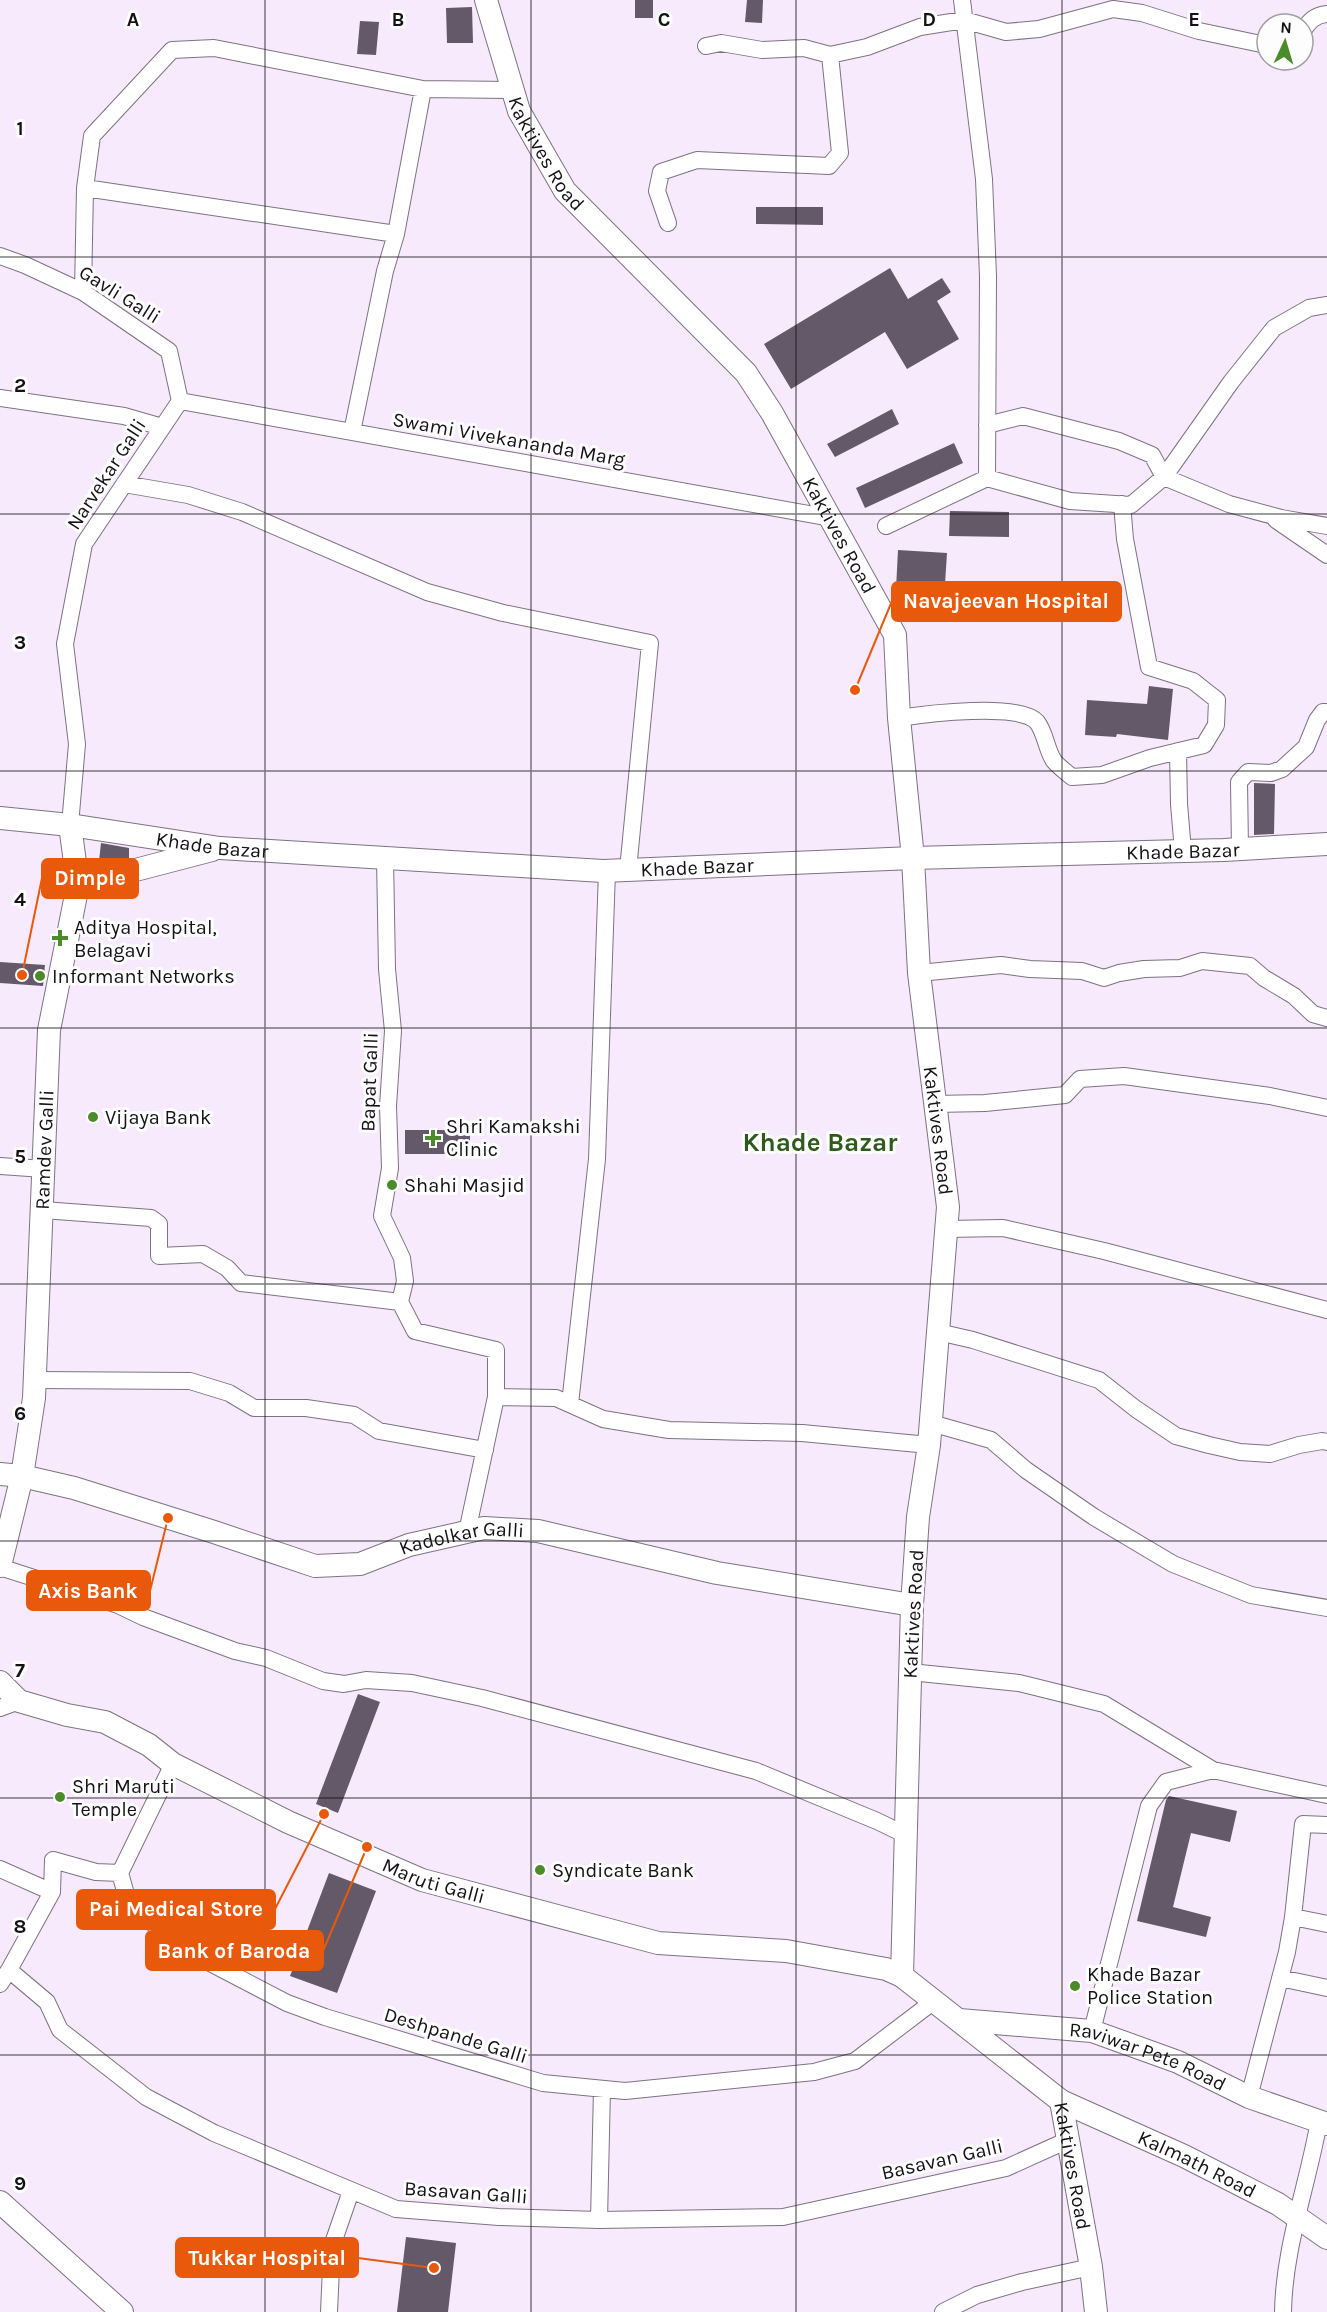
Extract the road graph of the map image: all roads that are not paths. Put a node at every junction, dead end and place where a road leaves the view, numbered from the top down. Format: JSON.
{"nodes":[{"id":1,"x":486,"y":0,"type":"edge"},
{"id":2,"x":962,"y":0,"type":"edge"},
{"id":3,"x":964,"y":20,"type":"junction"},
{"id":4,"x":1255,"y":43,"type":"edge"},
{"id":5,"x":706,"y":46,"type":"dead end"},
{"id":6,"x":830,"y":55,"type":"junction"},
{"id":7,"x":423,"y":89,"type":"junction"},
{"id":8,"x":512,"y":90,"type":"junction"},
{"id":9,"x":85,"y":188,"type":"junction"},
{"id":10,"x":668,"y":224,"type":"dead end"},
{"id":11,"x":396,"y":234,"type":"junction"},
{"id":12,"x":0,"y":256,"type":"edge"},
{"id":13,"x":83,"y":292,"type":"junction"},
{"id":14,"x":1327,"y":305,"type":"edge"},
{"id":15,"x":0,"y":398,"type":"edge"},
{"id":16,"x":180,"y":401,"type":"junction"},
{"id":17,"x":987,"y":425,"type":"junction"},
{"id":18,"x":162,"y":427,"type":"junction"},
{"id":19,"x":352,"y":432,"type":"junction"},
{"id":20,"x":1164,"y":477,"type":"junction"},
{"id":21,"x":987,"y":478,"type":"junction"},
{"id":22,"x":124,"y":484,"type":"junction"},
{"id":23,"x":1122,"y":504,"type":"junction"},
{"id":24,"x":1269,"y":515,"type":"junction"},
{"id":25,"x":831,"y":518,"type":"junction"},
{"id":26,"x":886,"y":526,"type":"dead end"},
{"id":27,"x":1327,"y":526,"type":"edge"},
{"id":28,"x":1327,"y":555,"type":"edge"},
{"id":29,"x":1327,"y":712,"type":"edge"},
{"id":30,"x":899,"y":718,"type":"junction"},
{"id":31,"x":1178,"y":751,"type":"junction"},
{"id":32,"x":0,"y":818,"type":"edge"},
{"id":33,"x":69,"y":825,"type":"junction"},
{"id":34,"x":1327,"y":844,"type":"edge"},
{"id":35,"x":220,"y":848,"type":"junction"},
{"id":36,"x":1240,"y":849,"type":"junction"},
{"id":37,"x":1183,"y":851,"type":"junction"},
{"id":38,"x":385,"y":858,"type":"junction"},
{"id":39,"x":913,"y":858,"type":"junction"},
{"id":40,"x":618,"y":870,"type":"junction"},
{"id":41,"x":78,"y":885,"type":"junction"},
{"id":42,"x":920,"y":973,"type":"junction"},
{"id":43,"x":1327,"y":1018,"type":"edge"},
{"id":44,"x":935,"y":1104,"type":"junction"},
{"id":45,"x":1327,"y":1108,"type":"edge"},
{"id":46,"x":0,"y":1166,"type":"edge"},
{"id":47,"x":44,"y":1169,"type":"junction"},
{"id":48,"x":43,"y":1210,"type":"junction"},
{"id":49,"x":946,"y":1229,"type":"junction"},
{"id":50,"x":400,"y":1302,"type":"junction"},
{"id":51,"x":1327,"y":1310,"type":"edge"},
{"id":52,"x":938,"y":1332,"type":"junction"},
{"id":53,"x":36,"y":1380,"type":"junction"},
{"id":54,"x":496,"y":1397,"type":"junction"},
{"id":55,"x":570,"y":1404,"type":"junction"},
{"id":56,"x":930,"y":1434,"type":"junction"},
{"id":57,"x":1327,"y":1442,"type":"edge"},
{"id":58,"x":485,"y":1450,"type":"junction"},
{"id":59,"x":11,"y":1475,"type":"edge"},
{"id":60,"x":467,"y":1532,"type":"junction"},
{"id":61,"x":0,"y":1567,"type":"edge"},
{"id":62,"x":912,"y":1605,"type":"junction"},
{"id":63,"x":1327,"y":1608,"type":"edge"},
{"id":64,"x":910,"y":1672,"type":"junction"},
{"id":65,"x":0,"y":1682,"type":"edge"},
{"id":66,"x":10,"y":1704,"type":"edge"},
{"id":67,"x":174,"y":1764,"type":"junction"},
{"id":68,"x":1213,"y":1770,"type":"junction"},
{"id":69,"x":1327,"y":1795,"type":"edge"},
{"id":70,"x":1327,"y":1824,"type":"edge"},
{"id":71,"x":906,"y":1835,"type":"junction"},
{"id":72,"x":0,"y":1869,"type":"edge"},
{"id":73,"x":120,"y":1873,"type":"junction"},
{"id":74,"x":52,"y":1892,"type":"junction"},
{"id":75,"x":1293,"y":1917,"type":"junction"},
{"id":76,"x":1327,"y":1924,"type":"edge"},
{"id":77,"x":902,"y":1976,"type":"junction"},
{"id":78,"x":4,"y":1977,"type":"edge"},
{"id":79,"x":1280,"y":1978,"type":"junction"},
{"id":80,"x":1327,"y":1988,"type":"edge"},
{"id":81,"x":934,"y":2001,"type":"junction"},
{"id":82,"x":959,"y":2020,"type":"junction"},
{"id":83,"x":1092,"y":2031,"type":"junction"},
{"id":84,"x":602,"y":2089,"type":"junction"},
{"id":85,"x":1249,"y":2097,"type":"junction"},
{"id":86,"x":1061,"y":2101,"type":"junction"},
{"id":87,"x":1323,"y":2122,"type":"edge"},
{"id":88,"x":1068,"y":2140,"type":"junction"},
{"id":89,"x":351,"y":2190,"type":"junction"},
{"id":90,"x":0,"y":2202,"type":"edge"},
{"id":91,"x":1296,"y":2216,"type":"junction"},
{"id":92,"x":599,"y":2220,"type":"junction"},
{"id":93,"x":1327,"y":2238,"type":"edge"},
{"id":94,"x":1091,"y":2267,"type":"junction"},
{"id":95,"x":122,"y":2312,"type":"edge"},
{"id":96,"x":329,"y":2312,"type":"edge"},
{"id":97,"x":943,"y":2312,"type":"edge"},
{"id":98,"x":1096,"y":2312,"type":"edge"},
{"id":99,"x":1283,"y":2312,"type":"edge"}],
"edges":[{"from":1,"to":8,"type":"main road","name":"Kaktives Road"},
{"from":2,"to":3,"type":"street"},
{"from":3,"to":4,"type":"street"},
{"from":3,"to":6,"type":"street"},
{"from":3,"to":17,"type":"street"},
{"from":5,"to":6,"type":"street"},
{"from":6,"to":10,"type":"street"},
{"from":7,"to":8,"type":"street"},
{"from":7,"to":9,"type":"street"},
{"from":7,"to":11,"type":"street"},
{"from":8,"to":25,"type":"main road","name":"Kaktives Road"},
{"from":9,"to":11,"type":"street"},
{"from":9,"to":13,"type":"street"},
{"from":11,"to":19,"type":"street"},
{"from":12,"to":13,"type":"street","name":"Gavli Galli"},
{"from":13,"to":16,"type":"street","name":"Gavli Galli"},
{"from":14,"to":20,"type":"street"},
{"from":15,"to":18,"type":"street"},
{"from":16,"to":18,"type":"street","name":"Narvekar Galli"},
{"from":16,"to":19,"type":"street","name":"Swami Vivekananda Marg"},
{"from":17,"to":20,"type":"street"},
{"from":17,"to":21,"type":"street"},
{"from":18,"to":22,"type":"street","name":"Narvekar Galli"},
{"from":19,"to":25,"type":"street","name":"Swami Vivekananda Marg"},
{"from":20,"to":23,"type":"street"},
{"from":20,"to":24,"type":"street"},
{"from":21,"to":23,"type":"street"},
{"from":21,"to":26,"type":"street"},
{"from":22,"to":33,"type":"street","name":"Narvekar Galli"},
{"from":22,"to":40,"type":"street"},
{"from":23,"to":31,"type":"street"},
{"from":24,"to":27,"type":"street"},
{"from":24,"to":28,"type":"street"},
{"from":25,"to":30,"type":"main road","name":"Kaktives Road"},
{"from":29,"to":36,"type":"street"},
{"from":30,"to":31,"type":"street"},
{"from":30,"to":39,"type":"main road","name":"Kaktives Road"},
{"from":31,"to":37,"type":"street"},
{"from":32,"to":33,"type":"main road","name":"Khade Bazar"},
{"from":33,"to":35,"type":"main road","name":"Khade Bazar"},
{"from":33,"to":41,"type":"main road","name":"Ramdev Galli"},
{"from":34,"to":36,"type":"main road","name":"Khade Bazar"},
{"from":35,"to":38,"type":"main road","name":"Khade Bazar"},
{"from":35,"to":41,"type":"main road"},
{"from":36,"to":37,"type":"main road","name":"Khade Bazar"},
{"from":37,"to":39,"type":"main road","name":"Khade Bazar"},
{"from":38,"to":40,"type":"main road","name":"Khade Bazar"},
{"from":38,"to":50,"type":"street","name":"Bapat Galli"},
{"from":39,"to":40,"type":"main road","name":"Khade Bazar"},
{"from":39,"to":42,"type":"main road","name":"Kaktives Road"},
{"from":40,"to":55,"type":"street"},
{"from":41,"to":47,"type":"main road","name":"Ramdev Galli"},
{"from":42,"to":43,"type":"street"},
{"from":42,"to":44,"type":"main road","name":"Kaktives Road"},
{"from":44,"to":45,"type":"street"},
{"from":44,"to":49,"type":"main road","name":"Kaktives Road"},
{"from":46,"to":47,"type":"street"},
{"from":47,"to":48,"type":"main road","name":"Ramdev Galli"},
{"from":48,"to":50,"type":"street"},
{"from":48,"to":53,"type":"main road","name":"Ramdev Galli"},
{"from":49,"to":51,"type":"street"},
{"from":49,"to":52,"type":"main road","name":"Kaktives Road"},
{"from":50,"to":54,"type":"street"},
{"from":52,"to":56,"type":"main road","name":"Kaktives Road"},
{"from":52,"to":57,"type":"street"},
{"from":53,"to":58,"type":"street"},
{"from":53,"to":59,"type":"main road","name":"Ramdev Galli"},
{"from":54,"to":55,"type":"street"},
{"from":54,"to":58,"type":"street"},
{"from":55,"to":56,"type":"street"},
{"from":56,"to":62,"type":"main road","name":"Kaktives Road"},
{"from":56,"to":63,"type":"street"},
{"from":58,"to":60,"type":"street"},
{"from":59,"to":60,"type":"main road","name":"Kadolkar Galli"},
{"from":59,"to":61,"type":"main road","name":"Ramdev Galli"},
{"from":60,"to":62,"type":"main road","name":"Kadolkar Galli"},
{"from":61,"to":71,"type":"street"},
{"from":62,"to":64,"type":"main road","name":"Kaktives Road"},
{"from":64,"to":68,"type":"street"},
{"from":64,"to":71,"type":"main road","name":"Kaktives Road"},
{"from":65,"to":66,"type":"main road","name":"Maruti Galli"},
{"from":66,"to":67,"type":"main road","name":"Maruti Galli"},
{"from":67,"to":73,"type":"street"},
{"from":67,"to":77,"type":"main road","name":"Maruti Galli"},
{"from":68,"to":69,"type":"street"},
{"from":68,"to":83,"type":"street"},
{"from":70,"to":75,"type":"street"},
{"from":71,"to":77,"type":"main road","name":"Kaktives Road"},
{"from":72,"to":74,"type":"street"},
{"from":73,"to":74,"type":"street","name":"Basavan Galli"},
{"from":73,"to":84,"type":"street","name":"Deshpande Galli"},
{"from":74,"to":78,"type":"street","name":"Basavan Galli"},
{"from":75,"to":76,"type":"street"},
{"from":75,"to":79,"type":"street"},
{"from":77,"to":81,"type":"main road","name":"Kaktives Road"},
{"from":78,"to":89,"type":"street","name":"Basavan Galli"},
{"from":79,"to":80,"type":"street"},
{"from":79,"to":85,"type":"street"},
{"from":81,"to":82,"type":"main road","name":"Kaktives Road"},
{"from":81,"to":84,"type":"street","name":"Deshpande Galli"},
{"from":82,"to":83,"type":"main road","name":"Raviwar Pete Road"},
{"from":82,"to":86,"type":"main road","name":"Kaktives Road"},
{"from":83,"to":85,"type":"main road","name":"Raviwar Pete Road"},
{"from":84,"to":92,"type":"street"},
{"from":85,"to":87,"type":"main road","name":"Raviwar Pete Road"},
{"from":86,"to":88,"type":"main road","name":"Kaktives Road"},
{"from":86,"to":91,"type":"main road","name":"Kalmath Road"},
{"from":87,"to":91,"type":"street"},
{"from":88,"to":92,"type":"street","name":"Basavan Galli"},
{"from":88,"to":94,"type":"main road","name":"Kaktives Road"},
{"from":89,"to":92,"type":"street","name":"Basavan Galli"},
{"from":89,"to":96,"type":"street"},
{"from":90,"to":95,"type":"main road"},
{"from":91,"to":93,"type":"main road","name":"Kalmath Road"},
{"from":91,"to":99,"type":"street"},
{"from":94,"to":97,"type":"street"},
{"from":94,"to":98,"type":"main road","name":"Kaktives Road"}]}
